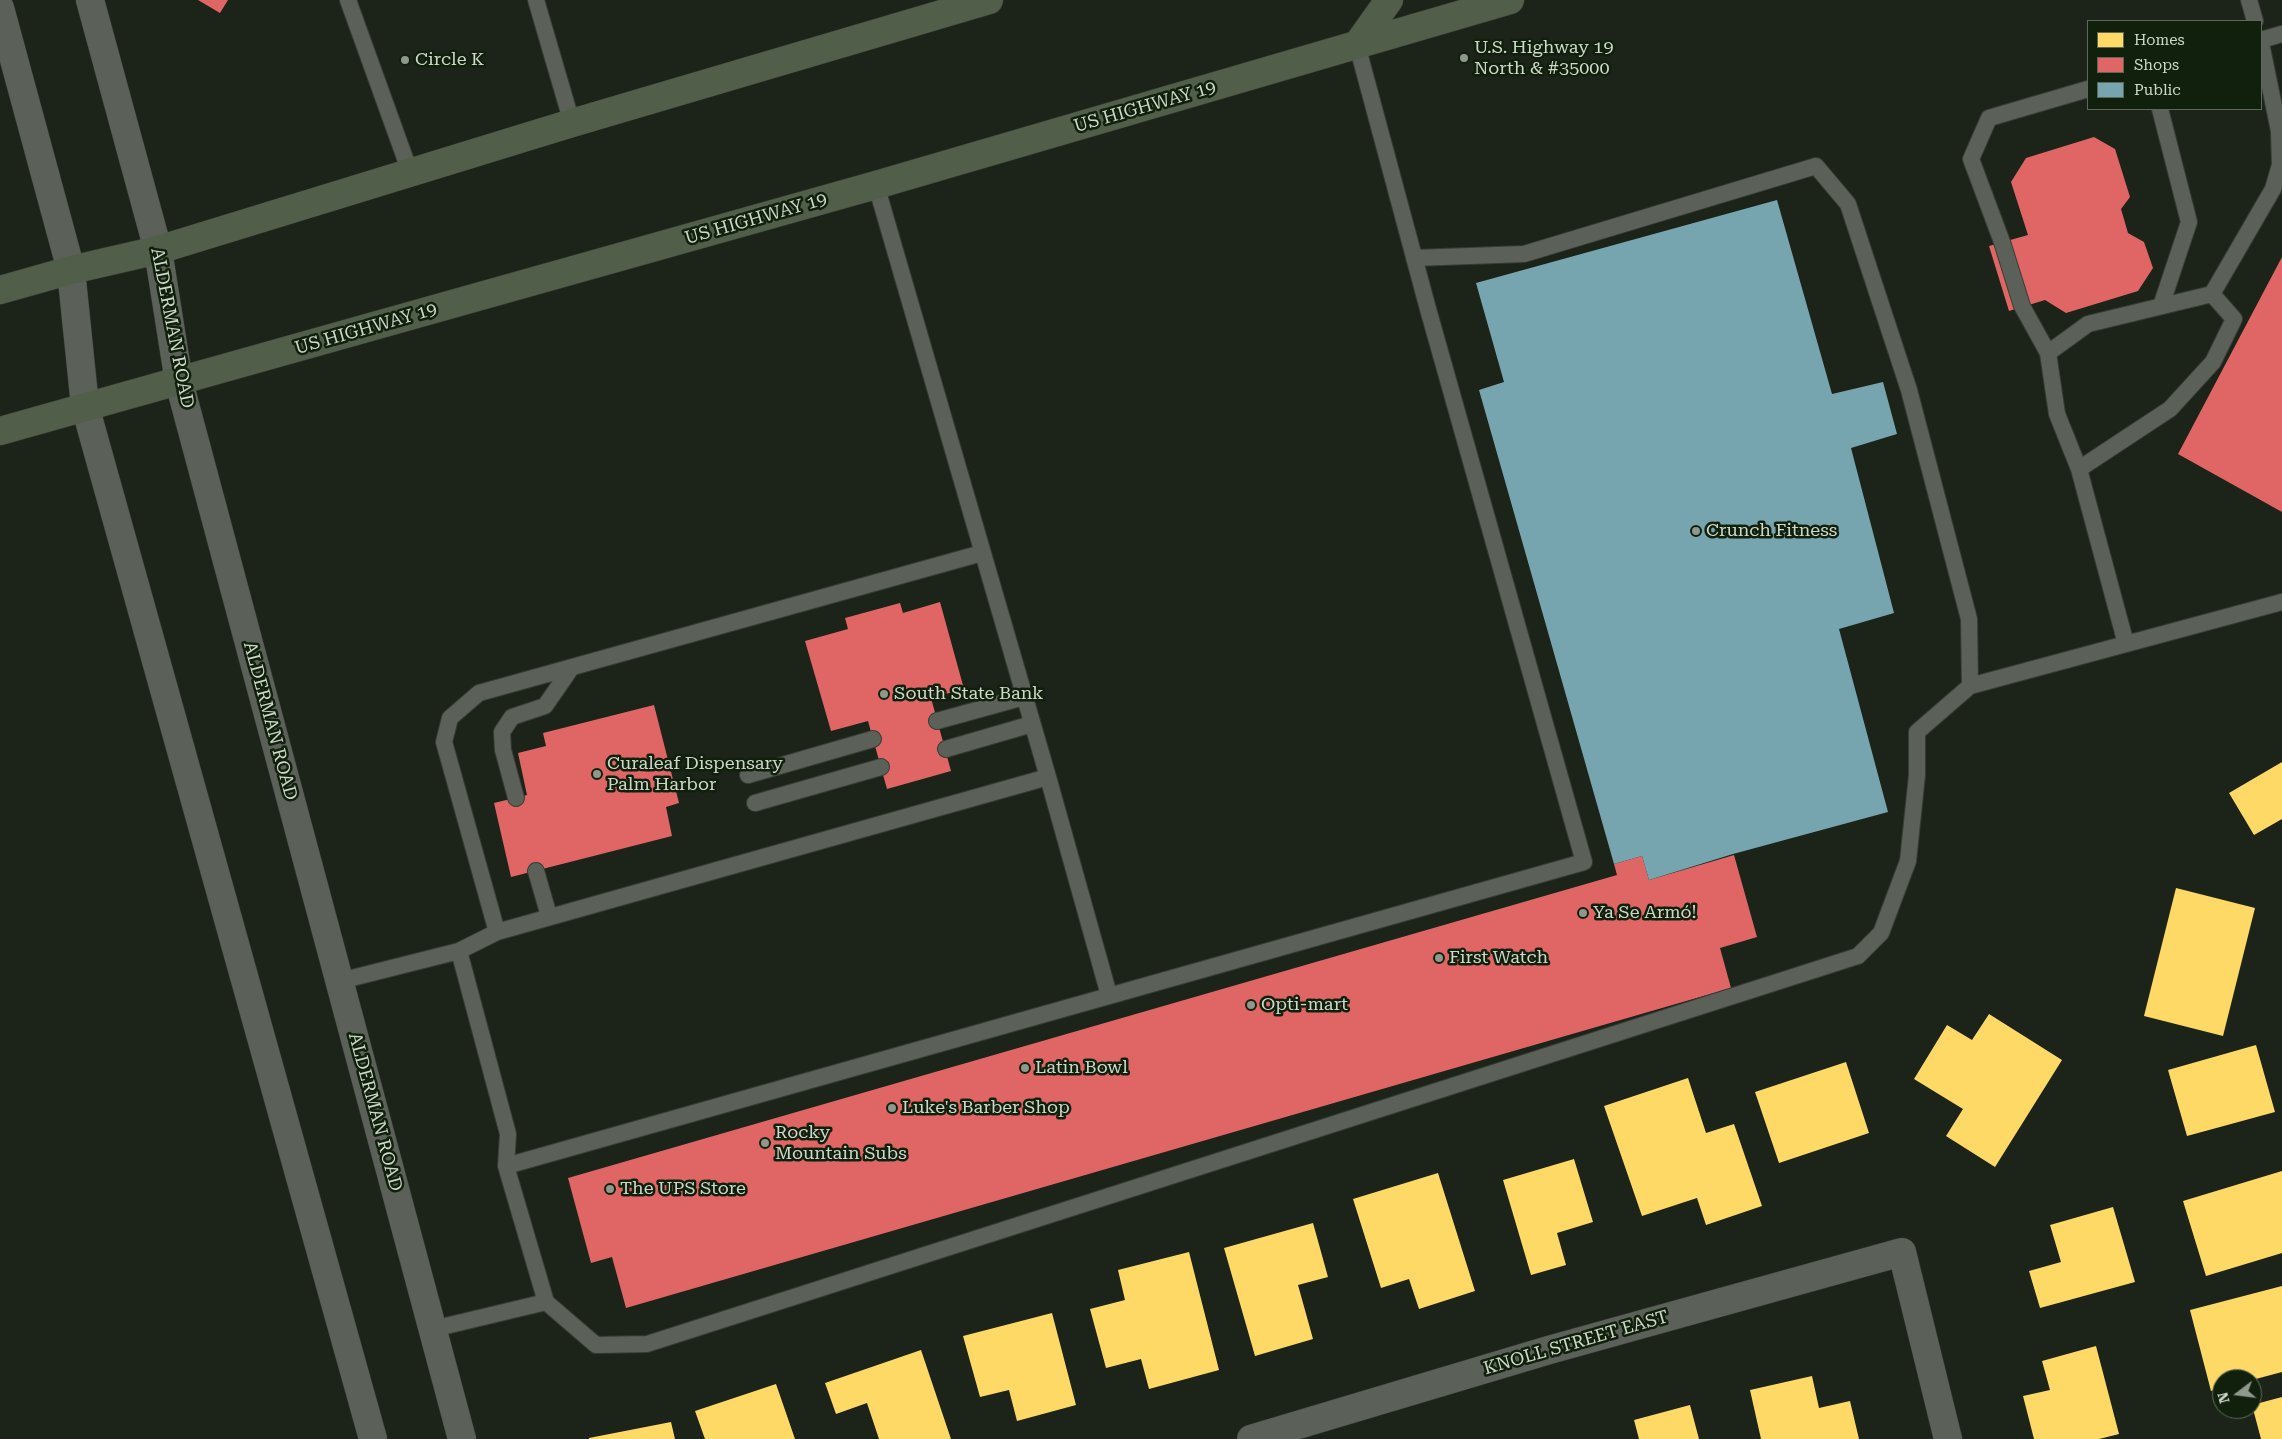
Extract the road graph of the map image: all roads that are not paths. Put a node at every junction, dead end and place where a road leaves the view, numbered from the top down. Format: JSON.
{"nodes":[{"id":1,"x":90,"y":0,"type":"edge"},
{"id":2,"x":348,"y":0,"type":"edge"},
{"id":3,"x":536,"y":0,"type":"edge"},
{"id":4,"x":988,"y":0,"type":"edge"},
{"id":5,"x":1389,"y":0,"type":"edge"},
{"id":6,"x":1510,"y":0,"type":"edge"},
{"id":7,"x":2248,"y":0,"type":"edge"},
{"id":8,"x":0,"y":8,"type":"edge"},
{"id":9,"x":2255,"y":20,"type":"edge"},
{"id":10,"x":2282,"y":34,"type":"edge"},
{"id":11,"x":2262,"y":41,"type":"edge"},
{"id":12,"x":1357,"y":45,"type":"junction"},
{"id":13,"x":2262,"y":46,"type":"edge"},
{"id":14,"x":2087,"y":89,"type":"edge"},
{"id":15,"x":2160,"y":110,"type":"edge"},
{"id":16,"x":572,"y":123,"type":"junction"},
{"id":17,"x":2280,"y":131,"type":"edge"},
{"id":18,"x":410,"y":172,"type":"junction"},
{"id":19,"x":876,"y":185,"type":"junction"},
{"id":20,"x":158,"y":250,"type":"junction"},
{"id":21,"x":1414,"y":258,"type":"junction"},
{"id":22,"x":70,"y":270,"type":"junction"},
{"id":23,"x":0,"y":290,"type":"edge"},
{"id":24,"x":2212,"y":294,"type":"junction"},
{"id":25,"x":2161,"y":306,"type":"junction"},
{"id":26,"x":2048,"y":353,"type":"junction"},
{"id":27,"x":179,"y":382,"type":"junction"},
{"id":28,"x":85,"y":406,"type":"junction"},
{"id":29,"x":0,"y":432,"type":"edge"},
{"id":30,"x":2079,"y":470,"type":"junction"},
{"id":31,"x":982,"y":553,"type":"junction"},
{"id":32,"x":2282,"y":602,"type":"edge"},
{"id":33,"x":2126,"y":644,"type":"junction"},
{"id":34,"x":572,"y":667,"type":"junction"},
{"id":35,"x":1970,"y":686,"type":"junction"},
{"id":36,"x":1024,"y":697,"type":"junction"},
{"id":37,"x":937,"y":721,"type":"dead end"},
{"id":38,"x":1032,"y":724,"type":"junction"},
{"id":39,"x":873,"y":739,"type":"dead end"},
{"id":40,"x":946,"y":749,"type":"dead end"},
{"id":41,"x":881,"y":767,"type":"dead end"},
{"id":42,"x":748,"y":775,"type":"dead end"},
{"id":43,"x":1048,"y":777,"type":"junction"},
{"id":44,"x":516,"y":798,"type":"dead end"},
{"id":45,"x":755,"y":803,"type":"dead end"},
{"id":46,"x":536,"y":871,"type":"dead end"},
{"id":47,"x":549,"y":916,"type":"junction"},
{"id":48,"x":496,"y":932,"type":"junction"},
{"id":49,"x":458,"y":951,"type":"junction"},
{"id":50,"x":340,"y":982,"type":"junction"},
{"id":51,"x":1109,"y":994,"type":"junction"},
{"id":52,"x":506,"y":1166,"type":"junction"},
{"id":53,"x":546,"y":1302,"type":"junction"},
{"id":54,"x":433,"y":1328,"type":"junction"},
{"id":55,"x":373,"y":1439,"type":"edge"},
{"id":56,"x":462,"y":1439,"type":"edge"},
{"id":57,"x":1251,"y":1439,"type":"edge"},
{"id":58,"x":1948,"y":1439,"type":"edge"}],
"edges":[{"from":1,"to":20,"type":"main road","name":"ALDERMAN ROAD"},
{"from":2,"to":18,"type":"lane"},
{"from":3,"to":16,"type":"lane"},
{"from":4,"to":16,"type":"highway"},
{"from":5,"to":12,"type":"highway"},
{"from":6,"to":12,"type":"highway","name":"US HIGHWAY 19"},
{"from":7,"to":9,"type":"lane"},
{"from":8,"to":22,"type":"main road"},
{"from":10,"to":11,"type":"lane"},
{"from":12,"to":19,"type":"highway","name":"US HIGHWAY 19"},
{"from":12,"to":21,"type":"lane"},
{"from":13,"to":17,"type":"lane"},
{"from":14,"to":26,"type":"lane"},
{"from":15,"to":25,"type":"lane"},
{"from":16,"to":18,"type":"highway"},
{"from":17,"to":24,"type":"lane"},
{"from":18,"to":20,"type":"highway"},
{"from":19,"to":27,"type":"highway","name":"US HIGHWAY 19"},
{"from":19,"to":31,"type":"lane"},
{"from":20,"to":22,"type":"highway"},
{"from":20,"to":27,"type":"main road","name":"ALDERMAN ROAD"},
{"from":21,"to":35,"type":"lane"},
{"from":21,"to":51,"type":"lane"},
{"from":22,"to":23,"type":"highway"},
{"from":22,"to":28,"type":"main road"},
{"from":24,"to":25,"type":"lane"},
{"from":24,"to":30,"type":"lane"},
{"from":25,"to":26,"type":"lane"},
{"from":26,"to":30,"type":"lane"},
{"from":27,"to":28,"type":"highway","name":"US HIGHWAY 19"},
{"from":27,"to":50,"type":"main road","name":"ALDERMAN ROAD"},
{"from":28,"to":29,"type":"highway","name":"US HIGHWAY 19"},
{"from":28,"to":55,"type":"main road"},
{"from":30,"to":33,"type":"lane"},
{"from":31,"to":34,"type":"lane"},
{"from":31,"to":36,"type":"lane"},
{"from":32,"to":33,"type":"lane"},
{"from":33,"to":35,"type":"lane"},
{"from":34,"to":44,"type":"lane"},
{"from":34,"to":48,"type":"lane"},
{"from":35,"to":53,"type":"lane"},
{"from":36,"to":37,"type":"lane"},
{"from":36,"to":38,"type":"lane"},
{"from":38,"to":40,"type":"lane"},
{"from":38,"to":43,"type":"lane"},
{"from":39,"to":42,"type":"lane"},
{"from":41,"to":45,"type":"lane"},
{"from":43,"to":47,"type":"lane"},
{"from":43,"to":51,"type":"lane"},
{"from":46,"to":47,"type":"lane"},
{"from":47,"to":48,"type":"lane"},
{"from":48,"to":49,"type":"lane"},
{"from":49,"to":50,"type":"lane"},
{"from":49,"to":52,"type":"lane"},
{"from":50,"to":54,"type":"main road","name":"ALDERMAN ROAD"},
{"from":51,"to":52,"type":"lane"},
{"from":52,"to":53,"type":"lane"},
{"from":53,"to":54,"type":"lane"},
{"from":54,"to":56,"type":"main road","name":"ALDERMAN ROAD"},
{"from":57,"to":58,"type":"main road","name":"KNOLL STREET EAST"}]}
